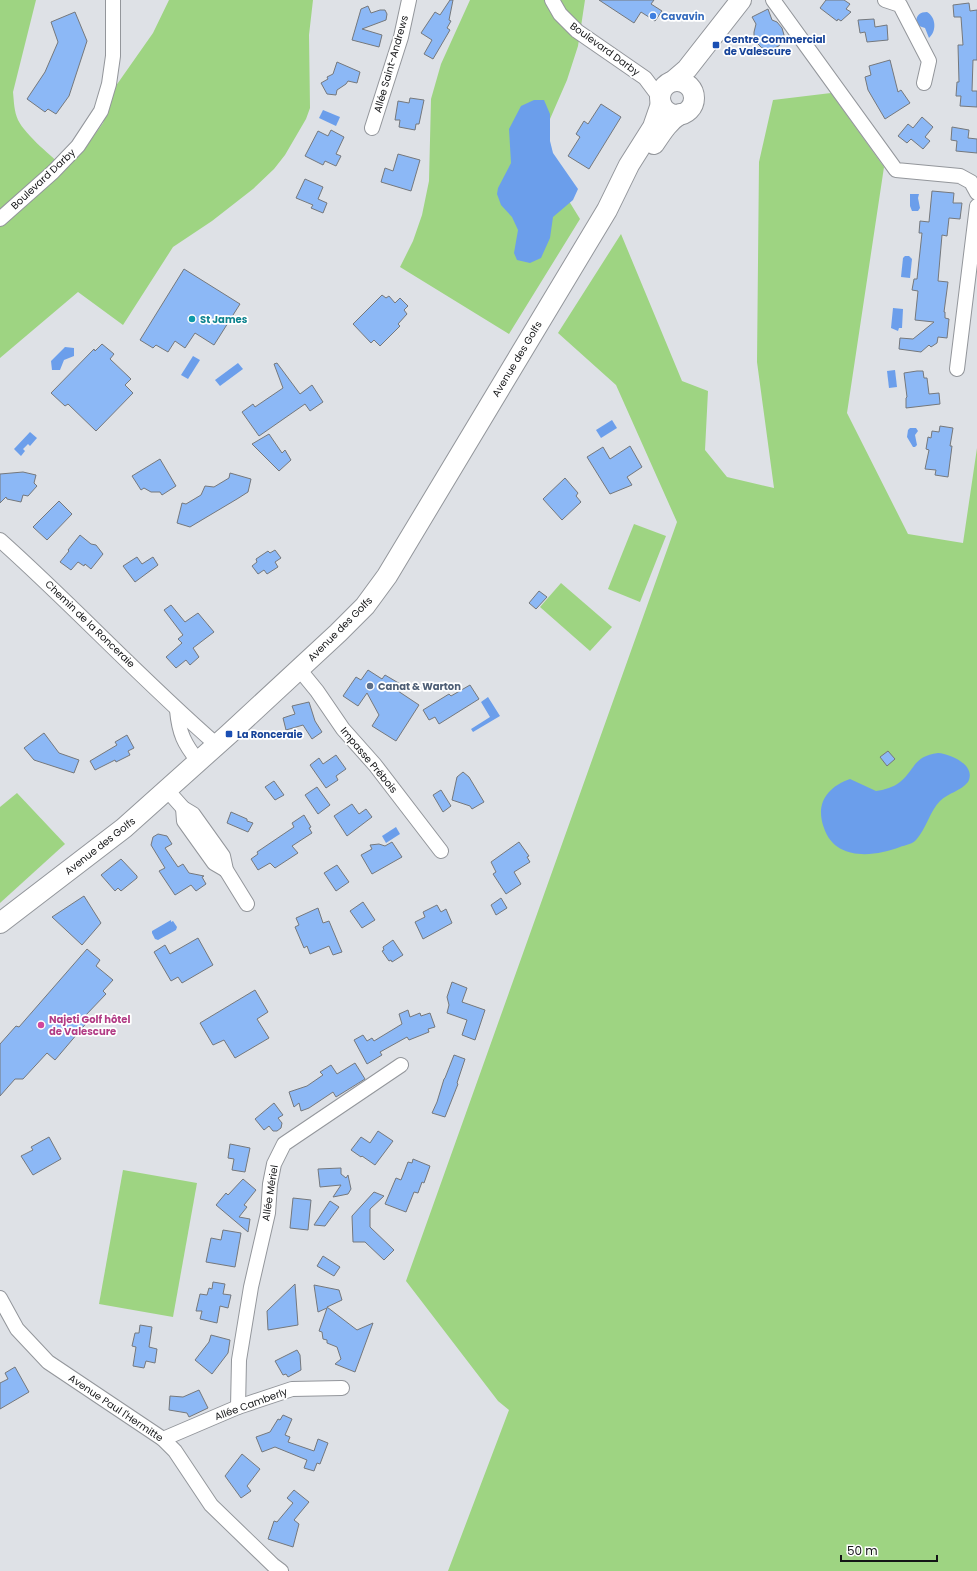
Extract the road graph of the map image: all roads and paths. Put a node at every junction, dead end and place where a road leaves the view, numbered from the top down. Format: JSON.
{"nodes":[{"id":1,"x":113,"y":0,"type":"edge"},
{"id":2,"x":409,"y":0,"type":"edge"},
{"id":3,"x":552,"y":0,"type":"edge"},
{"id":4,"x":742,"y":0,"type":"edge"},
{"id":5,"x":773,"y":0,"type":"edge"},
{"id":6,"x":885,"y":0,"type":"edge"},
{"id":7,"x":905,"y":3,"type":"edge"},
{"id":8,"x":924,"y":83,"type":"dead end"},
{"id":9,"x":665,"y":91,"type":"junction"},
{"id":10,"x":694,"y":93,"type":"junction"},
{"id":11,"x":680,"y":114,"type":"junction"},
{"id":12,"x":372,"y":128,"type":"dead end"},
{"id":13,"x":977,"y":192,"type":"edge"},
{"id":14,"x":977,"y":206,"type":"edge"},
{"id":15,"x":607,"y":210,"type":"junction"},
{"id":16,"x":0,"y":219,"type":"edge"},
{"id":17,"x":957,"y":369,"type":"dead end"},
{"id":18,"x":0,"y":540,"type":"edge"},
{"id":19,"x":299,"y":670,"type":"junction"},
{"id":20,"x":177,"y":710,"type":"junction"},
{"id":21,"x":217,"y":745,"type":"junction"},
{"id":22,"x":199,"y":762,"type":"junction"},
{"id":23,"x":167,"y":790,"type":"junction"},
{"id":24,"x":441,"y":851,"type":"dead end"},
{"id":25,"x":247,"y":904,"type":"dead end"},
{"id":26,"x":0,"y":923,"type":"edge"},
{"id":27,"x":401,"y":1065,"type":"dead end"},
{"id":28,"x":0,"y":1298,"type":"edge"},
{"id":29,"x":342,"y":1388,"type":"dead end"},
{"id":30,"x":238,"y":1407,"type":"junction"},
{"id":31,"x":163,"y":1439,"type":"junction"},
{"id":32,"x":281,"y":1571,"type":"edge"}],
"edges":[{"from":1,"to":16,"type":"street","name":"Boulevard Darby"},
{"from":2,"to":12,"type":"street","name":"Allée Saint-Andrews"},
{"from":3,"to":9,"type":"street","name":"Boulevard Darby"},
{"from":4,"to":9,"type":"main road","name":"Avenue des Golfs"},
{"from":4,"to":10,"type":"main road","name":"Avenue des Golfs"},
{"from":5,"to":13,"type":"street"},
{"from":6,"to":7,"type":"street"},
{"from":7,"to":8,"type":"street"},
{"from":9,"to":10,"type":"main road"},
{"from":9,"to":11,"type":"main road"},
{"from":9,"to":15,"type":"main road","name":"Avenue des Golfs"},
{"from":10,"to":11,"type":"main road"},
{"from":11,"to":15,"type":"main road","name":"Avenue des Golfs"},
{"from":14,"to":17,"type":"street"},
{"from":15,"to":19,"type":"main road","name":"Avenue des Golfs"},
{"from":18,"to":20,"type":"street","name":"Chemin de la Ronceraie"},
{"from":19,"to":21,"type":"main road","name":"Avenue des Golfs"},
{"from":19,"to":24,"type":"street","name":"Impasse Prébois"},
{"from":20,"to":21,"type":"street","name":"Chemin de la Ronceraie"},
{"from":20,"to":22,"type":"street"},
{"from":21,"to":22,"type":"main road","name":"Avenue des Golfs"},
{"from":22,"to":23,"type":"main road","name":"Avenue des Golfs"},
{"from":23,"to":25,"type":"street"},
{"from":23,"to":26,"type":"main road","name":"Avenue des Golfs"},
{"from":27,"to":30,"type":"street","name":"Allée Mériel"},
{"from":28,"to":31,"type":"street","name":"Avenue Paul l'Hermitte"},
{"from":29,"to":30,"type":"street","name":"Allée Camberly"},
{"from":30,"to":31,"type":"street","name":"Allée Camberly"},
{"from":31,"to":32,"type":"street","name":"Avenue Paul l'Hermitte"}]}
